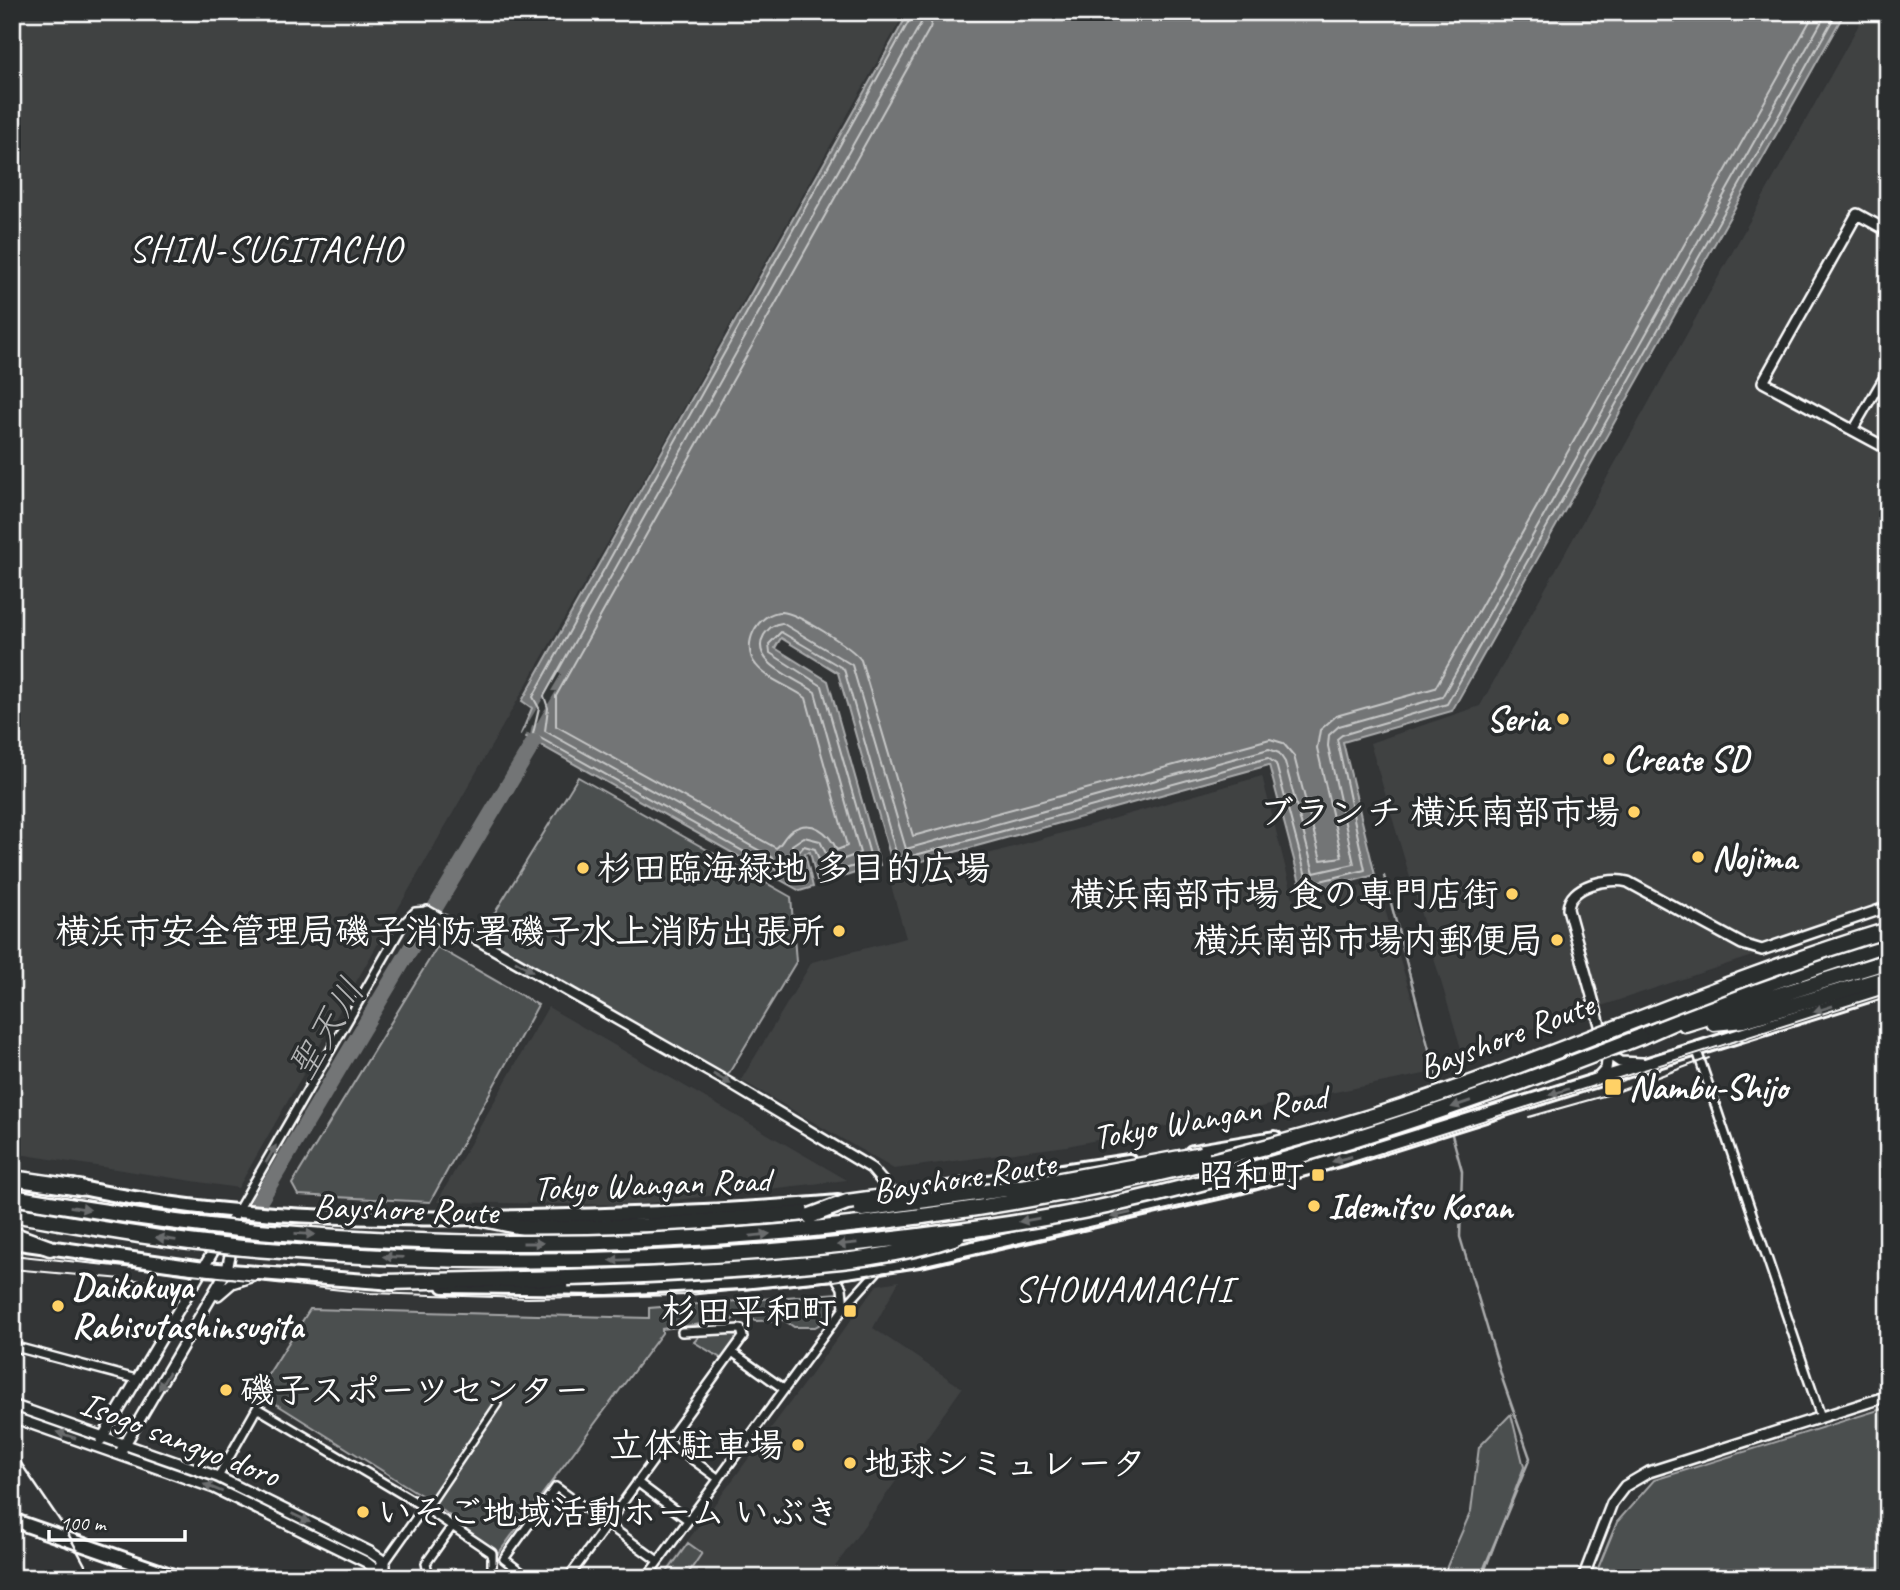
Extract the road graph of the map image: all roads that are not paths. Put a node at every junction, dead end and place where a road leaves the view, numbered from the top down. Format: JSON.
{"nodes":[{"id":1,"x":1888,"y":231,"type":"edge"},
{"id":2,"x":1888,"y":370,"type":"edge"},
{"id":3,"x":1853,"y":430,"type":"junction"},
{"id":4,"x":1888,"y":449,"type":"edge"},
{"id":5,"x":1888,"y":907,"type":"edge"},
{"id":6,"x":427,"y":911,"type":"joint"},
{"id":7,"x":1888,"y":931,"type":"edge"},
{"id":8,"x":1888,"y":945,"type":"edge"},
{"id":9,"x":1888,"y":954,"type":"edge"},
{"id":10,"x":1888,"y":961,"type":"edge"},
{"id":11,"x":1888,"y":969,"type":"edge"},
{"id":12,"x":1888,"y":976,"type":"edge"},
{"id":13,"x":1888,"y":989,"type":"edge"},
{"id":14,"x":1713,"y":1016,"type":"junction"},
{"id":15,"x":1671,"y":1026,"type":"junction"},
{"id":16,"x":1602,"y":1031,"type":"junction"},
{"id":17,"x":1696,"y":1048,"type":"junction"},
{"id":18,"x":1608,"y":1054,"type":"junction"},
{"id":19,"x":1652,"y":1062,"type":"junction"},
{"id":20,"x":1595,"y":1081,"type":"junction"},
{"id":21,"x":1297,"y":1137,"type":"junction"},
{"id":22,"x":12,"y":1175,"type":"edge"},
{"id":23,"x":81,"y":1188,"type":"joint"},
{"id":24,"x":12,"y":1197,"type":"edge"},
{"id":25,"x":889,"y":1198,"type":"junction"},
{"id":26,"x":236,"y":1213,"type":"junction"},
{"id":27,"x":12,"y":1214,"type":"edge"},
{"id":28,"x":478,"y":1218,"type":"junction"},
{"id":29,"x":988,"y":1227,"type":"junction"},
{"id":30,"x":12,"y":1234,"type":"edge"},
{"id":31,"x":12,"y":1242,"type":"edge"},
{"id":32,"x":50,"y":1248,"type":"junction"},
{"id":33,"x":881,"y":1266,"type":"junction"},
{"id":34,"x":204,"y":1269,"type":"junction"},
{"id":35,"x":228,"y":1270,"type":"junction"},
{"id":36,"x":272,"y":1273,"type":"junction"},
{"id":37,"x":834,"y":1273,"type":"junction"},
{"id":38,"x":386,"y":1282,"type":"junction"},
{"id":39,"x":212,"y":1301,"type":"junction"},
{"id":40,"x":844,"y":1308,"type":"junction"},
{"id":41,"x":682,"y":1332,"type":"dead end"},
{"id":42,"x":12,"y":1346,"type":"edge"},
{"id":43,"x":733,"y":1352,"type":"junction"},
{"id":44,"x":136,"y":1379,"type":"junction"},
{"id":45,"x":784,"y":1389,"type":"junction"},
{"id":46,"x":1888,"y":1396,"type":"edge"},
{"id":47,"x":498,"y":1404,"type":"dead end"},
{"id":48,"x":12,"y":1405,"type":"edge"},
{"id":49,"x":12,"y":1417,"type":"edge"},
{"id":50,"x":1821,"y":1418,"type":"junction"},
{"id":51,"x":100,"y":1441,"type":"junction"},
{"id":52,"x":667,"y":1441,"type":"junction"},
{"id":53,"x":123,"y":1450,"type":"junction"},
{"id":54,"x":218,"y":1477,"type":"junction"},
{"id":55,"x":719,"y":1479,"type":"junction"},
{"id":56,"x":637,"y":1482,"type":"junction"},
{"id":57,"x":426,"y":1508,"type":"junction"},
{"id":58,"x":12,"y":1520,"type":"edge"},
{"id":59,"x":688,"y":1520,"type":"junction"},
{"id":60,"x":607,"y":1524,"type":"junction"},
{"id":61,"x":453,"y":1525,"type":"junction"},
{"id":62,"x":12,"y":1529,"type":"edge"},
{"id":63,"x":658,"y":1561,"type":"junction"},
{"id":64,"x":385,"y":1562,"type":"junction"},
{"id":65,"x":132,"y":1570,"type":"edge"},
{"id":66,"x":375,"y":1573,"type":"edge"},
{"id":67,"x":431,"y":1576,"type":"edge"},
{"id":68,"x":152,"y":1578,"type":"edge"},
{"id":69,"x":179,"y":1578,"type":"edge"},
{"id":70,"x":385,"y":1578,"type":"edge"},
{"id":71,"x":492,"y":1578,"type":"edge"},
{"id":72,"x":529,"y":1578,"type":"edge"},
{"id":73,"x":568,"y":1578,"type":"edge"},
{"id":74,"x":646,"y":1578,"type":"edge"},
{"id":75,"x":1583,"y":1578,"type":"edge"}],
"edges":[{"from":1,"to":3,"type":"street"},
{"from":2,"to":3,"type":"street"},
{"from":3,"to":4,"type":"street"},
{"from":5,"to":16,"type":"street"},
{"from":6,"to":25,"type":"street","one_way":true},
{"from":26,"to":6,"type":"street","one_way":true},
{"from":7,"to":16,"type":"highway","name":"Tokyo Wangan Road"},
{"from":7,"to":21,"type":"highway","name":"Bayshore Route","bridge":true},
{"from":8,"to":15,"type":"highway"},
{"from":9,"to":14,"type":"highway"},
{"from":10,"to":14,"type":"highway","name":"Bayshore Route"},
{"from":11,"to":14,"type":"highway"},
{"from":12,"to":15,"type":"highway"},
{"from":13,"to":17,"type":"highway","name":"Tokyo Wangan Road","one_way":true},
{"from":14,"to":15,"type":"highway","name":"Bayshore Route"},
{"from":15,"to":29,"type":"highway","name":"Bayshore Route","one_way":true,"bridge":true},
{"from":16,"to":18,"type":"street"},
{"from":16,"to":25,"type":"highway","name":"Tokyo Wangan Road"},
{"from":17,"to":19,"type":"highway","name":"Tokyo Wangan Road"},
{"from":17,"to":50,"type":"street"},
{"from":18,"to":19,"type":"street"},
{"from":18,"to":20,"type":"street"},
{"from":19,"to":20,"type":"highway","name":"Tokyo Wangan Road"},
{"from":20,"to":33,"type":"highway","name":"Tokyo Wangan Road","one_way":true},
{"from":24,"to":21,"type":"highway","name":"Bayshore Route","one_way":true,"bridge":true},
{"from":21,"to":28,"type":"highway","bridge":true},
{"from":22,"to":23,"type":"highway"},
{"from":23,"to":26,"type":"highway","name":"Tokyo Wangan Road"},
{"from":25,"to":28,"type":"highway","name":"Tokyo Wangan Road"},
{"from":25,"to":33,"type":"street"},
{"from":26,"to":28,"type":"highway","name":"Tokyo Wangan Road"},
{"from":26,"to":34,"type":"street"},
{"from":26,"to":35,"type":"street"},
{"from":29,"to":27,"type":"highway","name":"Bayshore Route","one_way":true,"bridge":true},
{"from":29,"to":38,"type":"highway","bridge":true},
{"from":30,"to":32,"type":"highway"},
{"from":31,"to":32,"type":"highway","name":"Tokyo Wangan Road"},
{"from":32,"to":34,"type":"highway","name":"Tokyo Wangan Road"},
{"from":33,"to":37,"type":"highway","name":"Tokyo Wangan Road"},
{"from":33,"to":40,"type":"street"},
{"from":34,"to":35,"type":"highway","name":"Tokyo Wangan Road"},
{"from":34,"to":44,"type":"street"},
{"from":35,"to":36,"type":"highway","name":"Tokyo Wangan Road"},
{"from":35,"to":39,"type":"street"},
{"from":36,"to":38,"type":"highway","name":"Tokyo Wangan Road"},
{"from":36,"to":39,"type":"street"},
{"from":37,"to":38,"type":"highway","name":"Tokyo Wangan Road"},
{"from":37,"to":40,"type":"street"},
{"from":39,"to":53,"type":"street","one_way":true},
{"from":40,"to":45,"type":"street"},
{"from":41,"to":43,"type":"street"},
{"from":42,"to":44,"type":"street"},
{"from":43,"to":45,"type":"street"},
{"from":43,"to":52,"type":"street"},
{"from":44,"to":51,"type":"street"},
{"from":45,"to":55,"type":"street"},
{"from":46,"to":50,"type":"street"},
{"from":47,"to":57,"type":"street"},
{"from":48,"to":51,"type":"street","name":"Isogo sangyo doro"},
{"from":51,"to":49,"type":"street","name":"Isogo sangyo doro","one_way":true},
{"from":50,"to":75,"type":"street"},
{"from":51,"to":53,"type":"street","name":"Isogo sangyo doro"},
{"from":52,"to":55,"type":"street"},
{"from":52,"to":56,"type":"street"},
{"from":53,"to":54,"type":"street","name":"Isogo sangyo doro"},
{"from":66,"to":53,"type":"street","name":"Isogo sangyo doro","one_way":true},
{"from":54,"to":57,"type":"street"},
{"from":54,"to":64,"type":"street","name":"Isogo sangyo doro","one_way":true},
{"from":55,"to":59,"type":"street"},
{"from":56,"to":59,"type":"street"},
{"from":56,"to":60,"type":"street"},
{"from":57,"to":61,"type":"street"},
{"from":57,"to":64,"type":"street"},
{"from":58,"to":65,"type":"highway"},
{"from":59,"to":63,"type":"street"},
{"from":60,"to":63,"type":"street"},
{"from":60,"to":72,"type":"street"},
{"from":60,"to":73,"type":"street"},
{"from":61,"to":67,"type":"street"},
{"from":61,"to":71,"type":"street"},
{"from":62,"to":65,"type":"highway"},
{"from":63,"to":74,"type":"street"},
{"from":64,"to":66,"type":"street"},
{"from":64,"to":70,"type":"street"},
{"from":65,"to":68,"type":"highway"},
{"from":65,"to":69,"type":"highway"}]}
